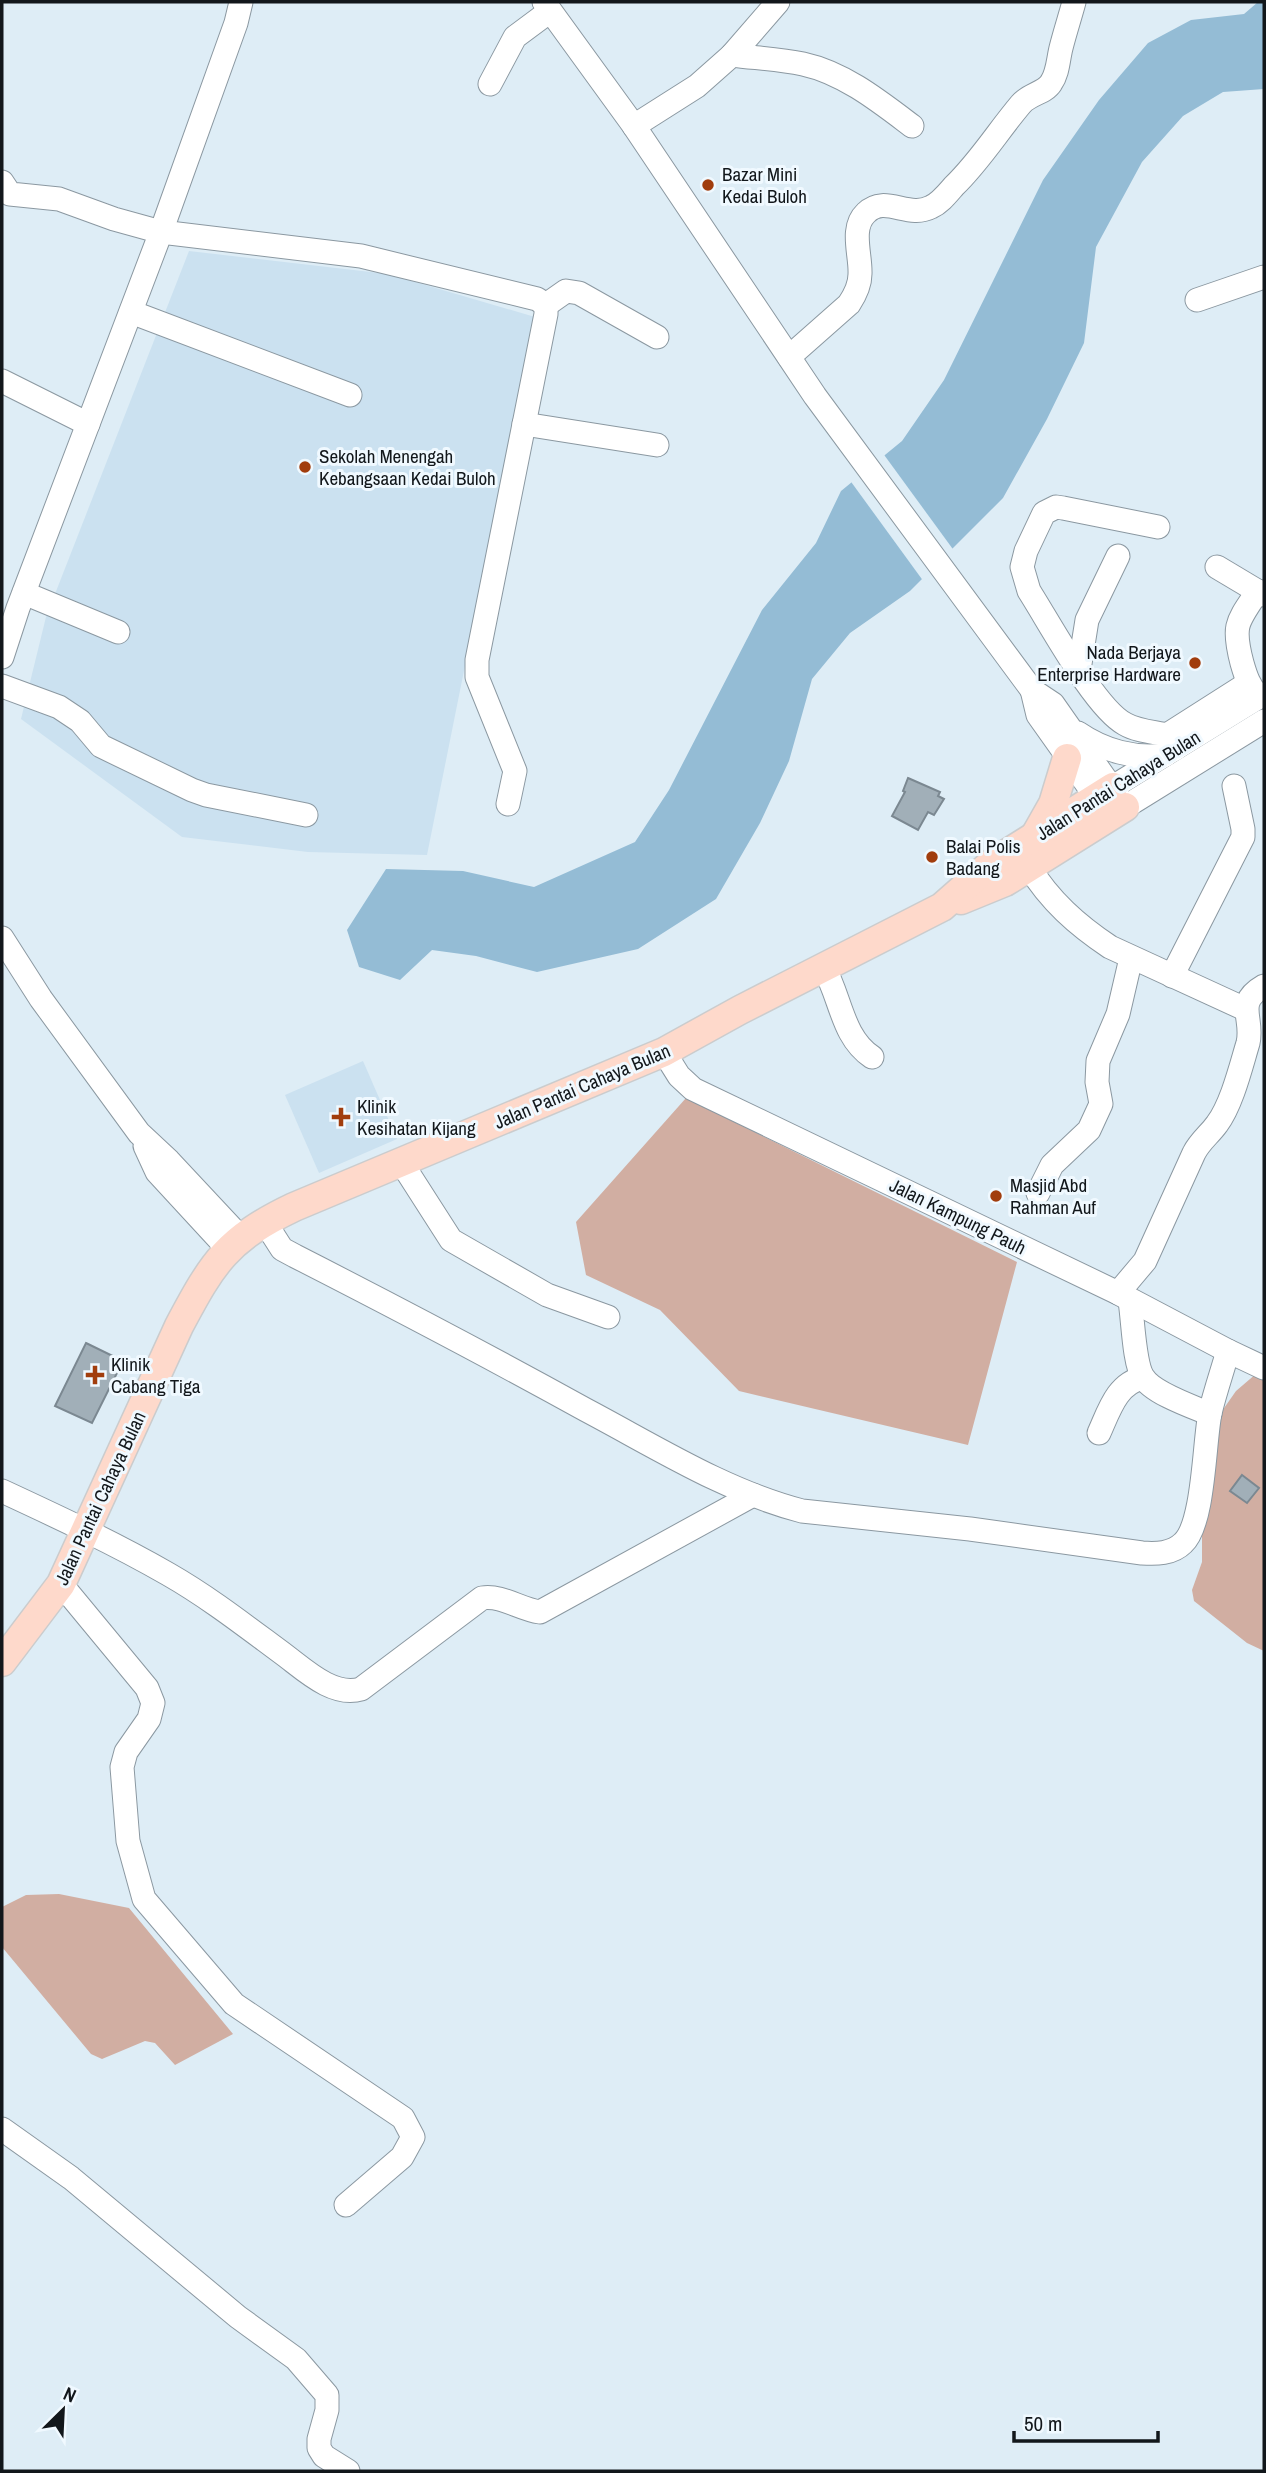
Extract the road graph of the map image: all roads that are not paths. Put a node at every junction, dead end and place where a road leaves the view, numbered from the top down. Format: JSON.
{"nodes":[{"id":1,"x":241,"y":2,"type":"edge"},
{"id":2,"x":778,"y":2,"type":"edge"},
{"id":3,"x":1074,"y":2,"type":"edge"},
{"id":4,"x":547,"y":6,"type":"edge"},
{"id":5,"x":732,"y":55,"type":"junction"},
{"id":6,"x":490,"y":84,"type":"dead end"},
{"id":7,"x":634,"y":126,"type":"junction"},
{"id":8,"x":912,"y":126,"type":"dead end"},
{"id":9,"x":4,"y":190,"type":"edge"},
{"id":10,"x":161,"y":232,"type":"junction"},
{"id":11,"x":1264,"y":277,"type":"edge"},
{"id":12,"x":1196,"y":300,"type":"dead end"},
{"id":13,"x":545,"y":305,"type":"junction"},
{"id":14,"x":131,"y":312,"type":"junction"},
{"id":15,"x":657,"y":337,"type":"dead end"},
{"id":16,"x":789,"y":357,"type":"junction"},
{"id":17,"x":2,"y":381,"type":"edge"},
{"id":18,"x":350,"y":395,"type":"dead end"},
{"id":19,"x":88,"y":424,"type":"junction"},
{"id":20,"x":524,"y":424,"type":"junction"},
{"id":21,"x":657,"y":444,"type":"dead end"},
{"id":22,"x":1158,"y":527,"type":"dead end"},
{"id":23,"x":1118,"y":556,"type":"dead end"},
{"id":24,"x":1217,"y":567,"type":"dead end"},
{"id":25,"x":1261,"y":593,"type":"edge"},
{"id":26,"x":14,"y":601,"type":"edge"},
{"id":27,"x":118,"y":632,"type":"dead end"},
{"id":28,"x":2,"y":657,"type":"edge"},
{"id":29,"x":1079,"y":670,"type":"junction"},
{"id":30,"x":2,"y":687,"type":"edge"},
{"id":31,"x":1032,"y":690,"type":"junction"},
{"id":32,"x":1257,"y":692,"type":"edge"},
{"id":33,"x":1264,"y":721,"type":"edge"},
{"id":34,"x":1070,"y":727,"type":"junction"},
{"id":35,"x":1169,"y":747,"type":"junction"},
{"id":36,"x":1067,"y":758,"type":"junction"},
{"id":37,"x":1234,"y":786,"type":"dead end"},
{"id":38,"x":1111,"y":802,"type":"junction"},
{"id":39,"x":508,"y":804,"type":"dead end"},
{"id":40,"x":306,"y":814,"type":"dead end"},
{"id":41,"x":1027,"y":854,"type":"junction"},
{"id":42,"x":2,"y":938,"type":"edge"},
{"id":43,"x":1131,"y":958,"type":"junction"},
{"id":44,"x":824,"y":968,"type":"junction"},
{"id":45,"x":1172,"y":976,"type":"junction"},
{"id":46,"x":1264,"y":986,"type":"edge"},
{"id":47,"x":1245,"y":1009,"type":"junction"},
{"id":48,"x":664,"y":1052,"type":"junction"},
{"id":49,"x":872,"y":1057,"type":"dead end"},
{"id":50,"x":401,"y":1162,"type":"junction"},
{"id":51,"x":1038,"y":1193,"type":"dead end"},
{"id":52,"x":264,"y":1221,"type":"junction"},
{"id":53,"x":234,"y":1244,"type":"junction"},
{"id":54,"x":1124,"y":1297,"type":"junction"},
{"id":55,"x":608,"y":1317,"type":"dead end"},
{"id":56,"x":1228,"y":1351,"type":"junction"},
{"id":57,"x":1264,"y":1368,"type":"edge"},
{"id":58,"x":1143,"y":1378,"type":"junction"},
{"id":59,"x":1210,"y":1415,"type":"junction"},
{"id":60,"x":1099,"y":1433,"type":"dead end"},
{"id":61,"x":2,"y":1491,"type":"edge"},
{"id":62,"x":753,"y":1495,"type":"junction"},
{"id":63,"x":87,"y":1531,"type":"junction"},
{"id":64,"x":61,"y":1584,"type":"junction"},
{"id":65,"x":2,"y":1662,"type":"edge"},
{"id":66,"x":2,"y":2129,"type":"edge"},
{"id":67,"x":346,"y":2205,"type":"dead end"},
{"id":68,"x":348,"y":2471,"type":"edge"}],
"edges":[{"from":1,"to":10,"type":"street"},
{"from":2,"to":5,"type":"street"},
{"from":3,"to":16,"type":"street"},
{"from":4,"to":6,"type":"street"},
{"from":4,"to":7,"type":"street"},
{"from":5,"to":7,"type":"street"},
{"from":5,"to":8,"type":"street"},
{"from":7,"to":16,"type":"street"},
{"from":9,"to":10,"type":"street"},
{"from":10,"to":13,"type":"street"},
{"from":10,"to":14,"type":"street"},
{"from":11,"to":12,"type":"street"},
{"from":13,"to":15,"type":"street"},
{"from":13,"to":20,"type":"street"},
{"from":14,"to":18,"type":"street"},
{"from":14,"to":19,"type":"street"},
{"from":16,"to":31,"type":"street"},
{"from":17,"to":19,"type":"street"},
{"from":19,"to":26,"type":"street"},
{"from":20,"to":21,"type":"street"},
{"from":20,"to":39,"type":"street"},
{"from":22,"to":29,"type":"street"},
{"from":23,"to":29,"type":"street"},
{"from":24,"to":25,"type":"street"},
{"from":25,"to":32,"type":"street"},
{"from":26,"to":27,"type":"street"},
{"from":26,"to":28,"type":"street"},
{"from":29,"to":35,"type":"street"},
{"from":30,"to":40,"type":"street"},
{"from":31,"to":34,"type":"street"},
{"from":31,"to":36,"type":"street"},
{"from":32,"to":35,"type":"street","name":"Jalan Pantai Cahaya Bulan"},
{"from":33,"to":38,"type":"street","name":"Jalan Pantai Cahaya Bulan"},
{"from":34,"to":35,"type":"street"},
{"from":34,"to":38,"type":"street"},
{"from":35,"to":38,"type":"street","name":"Jalan Pantai Cahaya Bulan"},
{"from":36,"to":38,"type":"street"},
{"from":36,"to":41,"type":"main road"},
{"from":37,"to":45,"type":"street"},
{"from":38,"to":41,"type":"main road","name":"Jalan Pantai Cahaya Bulan"},
{"from":41,"to":43,"type":"street"},
{"from":41,"to":44,"type":"main road","name":"Jalan Pantai Cahaya Bulan"},
{"from":42,"to":53,"type":"street"},
{"from":43,"to":45,"type":"street"},
{"from":43,"to":51,"type":"street"},
{"from":44,"to":48,"type":"main road","name":"Jalan Pantai Cahaya Bulan"},
{"from":44,"to":49,"type":"street"},
{"from":45,"to":47,"type":"street"},
{"from":46,"to":47,"type":"street"},
{"from":47,"to":54,"type":"street"},
{"from":48,"to":50,"type":"main road","name":"Jalan Pantai Cahaya Bulan"},
{"from":48,"to":54,"type":"street","name":"Jalan Kampung Pauh"},
{"from":50,"to":52,"type":"main road","name":"Jalan Pantai Cahaya Bulan"},
{"from":50,"to":55,"type":"street"},
{"from":52,"to":53,"type":"main road","name":"Jalan Pantai Cahaya Bulan"},
{"from":52,"to":62,"type":"street"},
{"from":53,"to":63,"type":"main road","name":"Jalan Pantai Cahaya Bulan"},
{"from":54,"to":56,"type":"street","name":"Jalan Kampung Pauh"},
{"from":54,"to":58,"type":"street"},
{"from":56,"to":57,"type":"street","name":"Jalan Kampung Pauh"},
{"from":56,"to":59,"type":"street"},
{"from":58,"to":59,"type":"street"},
{"from":58,"to":60,"type":"street"},
{"from":59,"to":62,"type":"street"},
{"from":61,"to":63,"type":"street"},
{"from":62,"to":63,"type":"street"},
{"from":63,"to":64,"type":"main road","name":"Jalan Pantai Cahaya Bulan"},
{"from":64,"to":65,"type":"main road","name":"Jalan Pantai Cahaya Bulan"},
{"from":64,"to":67,"type":"street"},
{"from":66,"to":68,"type":"street"}]}
